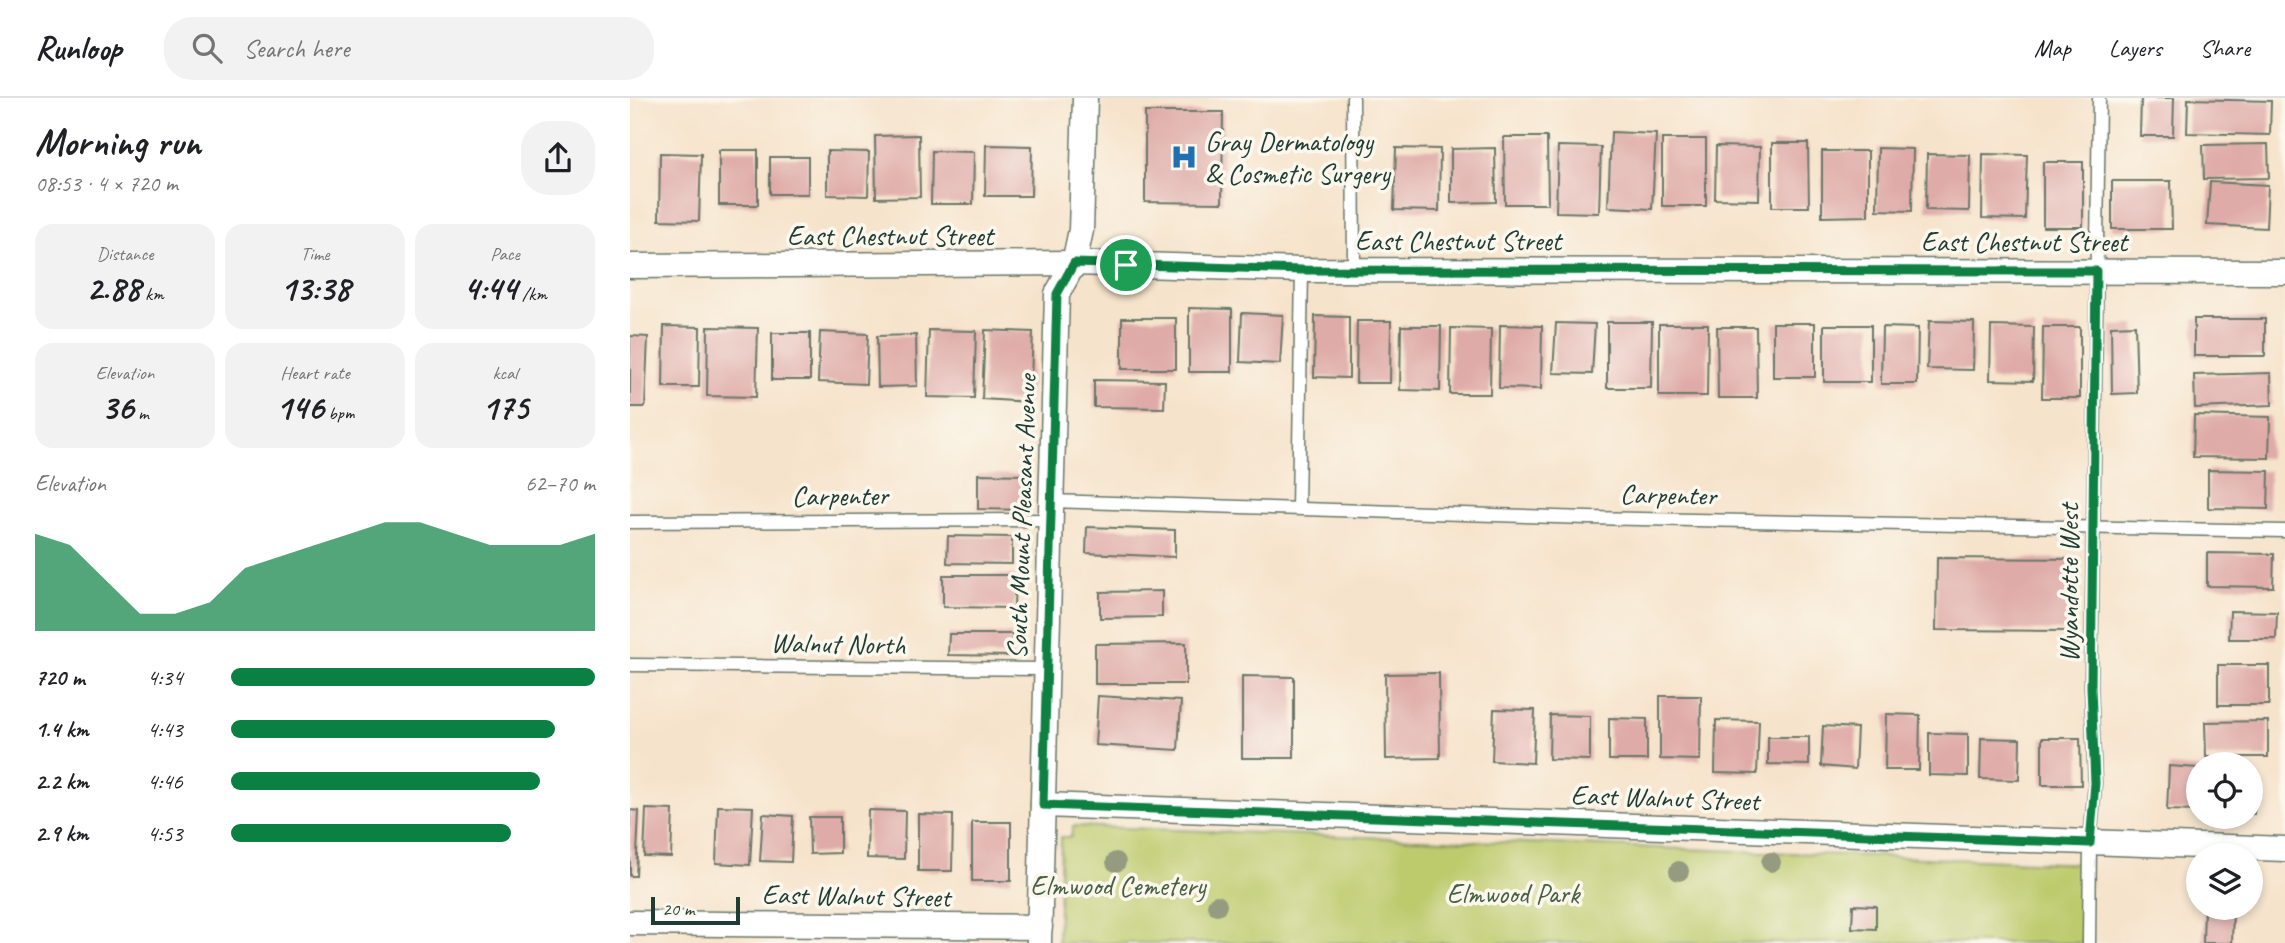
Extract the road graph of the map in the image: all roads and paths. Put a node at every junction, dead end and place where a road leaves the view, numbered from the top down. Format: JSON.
{"nodes":[{"id":1,"x":1084,"y":98,"type":"edge"},
{"id":2,"x":1353,"y":98,"type":"edge"},
{"id":3,"x":2099,"y":98,"type":"edge"},
{"id":4,"x":1074,"y":263,"type":"junction"},
{"id":5,"x":630,"y":266,"type":"edge"},
{"id":6,"x":1354,"y":269,"type":"junction"},
{"id":7,"x":1302,"y":270,"type":"junction"},
{"id":8,"x":2096,"y":271,"type":"junction"},
{"id":9,"x":2285,"y":272,"type":"edge"},
{"id":10,"x":1298,"y":508,"type":"junction"},
{"id":11,"x":1050,"y":510,"type":"junction"},
{"id":12,"x":630,"y":522,"type":"edge"},
{"id":13,"x":2092,"y":529,"type":"junction"},
{"id":14,"x":2285,"y":531,"type":"edge"},
{"id":15,"x":630,"y":666,"type":"edge"},
{"id":16,"x":1046,"y":669,"type":"junction"},
{"id":17,"x":1043,"y":805,"type":"junction"},
{"id":18,"x":2090,"y":843,"type":"junction"},
{"id":19,"x":2285,"y":849,"type":"edge"},
{"id":20,"x":630,"y":923,"type":"edge"},
{"id":21,"x":1039,"y":935,"type":"edge"},
{"id":22,"x":2089,"y":943,"type":"edge"}],
"edges":[{"from":1,"to":4,"type":"street","name":"South Mount Pleasant Avenue"},
{"from":2,"to":6,"type":"lane"},
{"from":3,"to":8,"type":"lane","name":"Wyandotte West"},
{"from":4,"to":5,"type":"street","name":"East Chestnut Street"},
{"from":4,"to":7,"type":"street","name":"East Chestnut Street"},
{"from":4,"to":11,"type":"street","name":"South Mount Pleasant Avenue"},
{"from":6,"to":7,"type":"street","name":"East Chestnut Street"},
{"from":6,"to":8,"type":"street","name":"East Chestnut Street"},
{"from":7,"to":10,"type":"lane"},
{"from":8,"to":9,"type":"street","name":"East Chestnut Street"},
{"from":8,"to":13,"type":"lane","name":"Wyandotte West"},
{"from":10,"to":11,"type":"lane","name":"Carpenter"},
{"from":10,"to":13,"type":"lane","name":"Carpenter"},
{"from":11,"to":12,"type":"lane","name":"Carpenter"},
{"from":11,"to":16,"type":"street","name":"South Mount Pleasant Avenue"},
{"from":13,"to":14,"type":"lane","name":"Carpenter"},
{"from":13,"to":18,"type":"lane","name":"Wyandotte West"},
{"from":15,"to":16,"type":"lane","name":"Walnut North"},
{"from":16,"to":17,"type":"street","name":"South Mount Pleasant Avenue"},
{"from":17,"to":18,"type":"street","name":"East Walnut Street"},
{"from":17,"to":21,"type":"street","name":"South Mount Pleasant Avenue"},
{"from":18,"to":19,"type":"street","name":"East Walnut Street"},
{"from":18,"to":22,"type":"lane","name":"Wyandotte West"},
{"from":20,"to":21,"type":"street","name":"East Walnut Street"}]}
